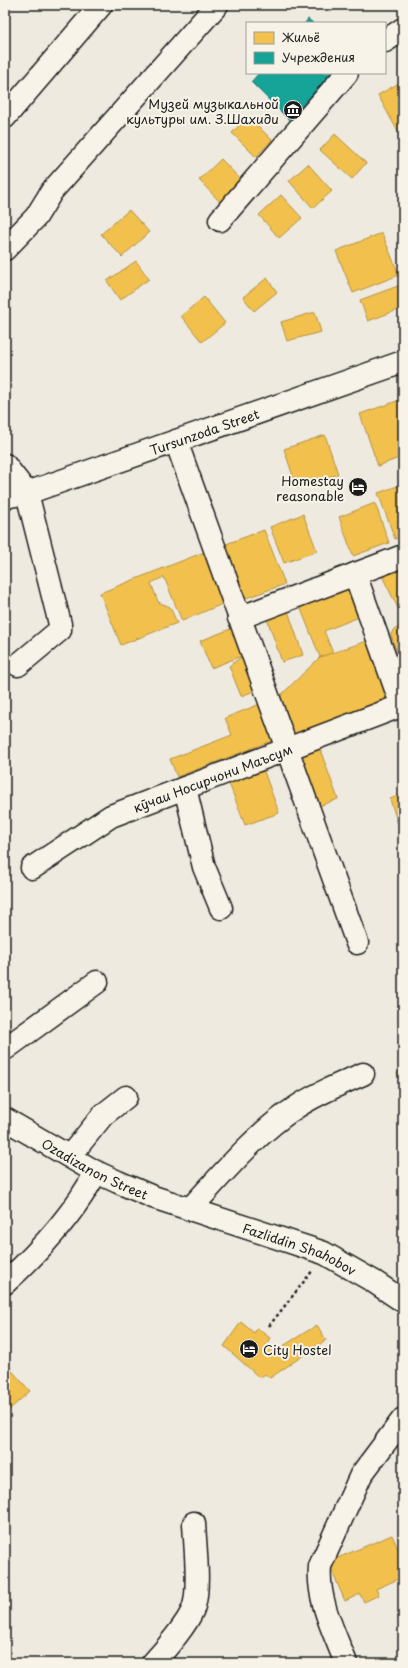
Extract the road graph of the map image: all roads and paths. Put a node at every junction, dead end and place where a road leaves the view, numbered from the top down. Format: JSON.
{"nodes":[{"id":1,"x":101,"y":5,"type":"edge"},
{"id":2,"x":217,"y":5,"type":"edge"},
{"id":3,"x":403,"y":29,"type":"edge"},
{"id":4,"x":386,"y":40,"type":"edge"},
{"id":5,"x":346,"y":74,"type":"edge"},
{"id":6,"x":5,"y":117,"type":"edge"},
{"id":7,"x":220,"y":220,"type":"dead end"},
{"id":8,"x":5,"y":250,"type":"edge"},
{"id":9,"x":403,"y":362,"type":"edge"},
{"id":10,"x":176,"y":440,"type":"junction"},
{"id":11,"x":5,"y":465,"type":"edge"},
{"id":12,"x":27,"y":493,"type":"junction"},
{"id":13,"x":5,"y":498,"type":"edge"},
{"id":14,"x":403,"y":556,"type":"edge"},
{"id":15,"x":355,"y":574,"type":"junction"},
{"id":16,"x":239,"y":618,"type":"junction"},
{"id":17,"x":18,"y":665,"type":"dead end"},
{"id":18,"x":403,"y":706,"type":"edge"},
{"id":19,"x":286,"y":749,"type":"junction"},
{"id":20,"x":185,"y":788,"type":"junction"},
{"id":21,"x":32,"y":868,"type":"dead end"},
{"id":22,"x":221,"y":908,"type":"dead end"},
{"id":23,"x":357,"y":943,"type":"dead end"},
{"id":24,"x":96,"y":982,"type":"dead end"},
{"id":25,"x":5,"y":1049,"type":"edge"},
{"id":26,"x":363,"y":1074,"type":"dead end"},
{"id":27,"x":126,"y":1097,"type":"dead end"},
{"id":28,"x":5,"y":1119,"type":"edge"},
{"id":29,"x":70,"y":1156,"type":"junction"},
{"id":30,"x":96,"y":1172,"type":"junction"},
{"id":31,"x":190,"y":1209,"type":"junction"},
{"id":32,"x":324,"y":1254,"type":"junction"},
{"id":33,"x":5,"y":1283,"type":"edge"},
{"id":34,"x":403,"y":1301,"type":"edge"},
{"id":35,"x":269,"y":1326,"type":"dead end"},
{"id":36,"x":403,"y":1403,"type":"edge"},
{"id":37,"x":403,"y":1408,"type":"edge"},
{"id":38,"x":403,"y":1419,"type":"edge"},
{"id":39,"x":194,"y":1523,"type":"dead end"},
{"id":40,"x":154,"y":1663,"type":"edge"},
{"id":41,"x":346,"y":1663,"type":"edge"}],
"edges":[{"from":1,"to":6,"type":"street"},
{"from":2,"to":8,"type":"street"},
{"from":3,"to":4,"type":"street"},
{"from":5,"to":7,"type":"street"},
{"from":9,"to":10,"type":"street","name":"Tursunzoda Street"},
{"from":10,"to":12,"type":"street","name":"Tursunzoda Street"},
{"from":10,"to":16,"type":"street"},
{"from":11,"to":12,"type":"street"},
{"from":12,"to":13,"type":"street","name":"Tursunzoda Street"},
{"from":12,"to":17,"type":"street"},
{"from":14,"to":15,"type":"street"},
{"from":15,"to":16,"type":"street"},
{"from":15,"to":18,"type":"street"},
{"from":16,"to":19,"type":"street"},
{"from":18,"to":19,"type":"street","name":"кӯчаи Носирчони Маъсум"},
{"from":19,"to":20,"type":"street","name":"кӯчаи Носирчони Маъсум"},
{"from":19,"to":23,"type":"street"},
{"from":20,"to":21,"type":"street","name":"кӯчаи Носирчони Маъсум"},
{"from":20,"to":22,"type":"street"},
{"from":24,"to":25,"type":"street"},
{"from":26,"to":31,"type":"street"},
{"from":27,"to":29,"type":"street"},
{"from":28,"to":29,"type":"street","name":"Ozadizanon Street"},
{"from":29,"to":30,"type":"street","name":"Ozadizanon Street"},
{"from":30,"to":31,"type":"street","name":"Ozadizanon Street"},
{"from":30,"to":33,"type":"street"},
{"from":31,"to":32,"type":"street","name":"Fazliddin Shahobov"},
{"from":32,"to":34,"type":"street","name":"Fazliddin Shahobov"},
{"from":32,"to":35,"type":"path"},
{"from":36,"to":37,"type":"street"},
{"from":38,"to":41,"type":"street"},
{"from":39,"to":40,"type":"street"}]}
